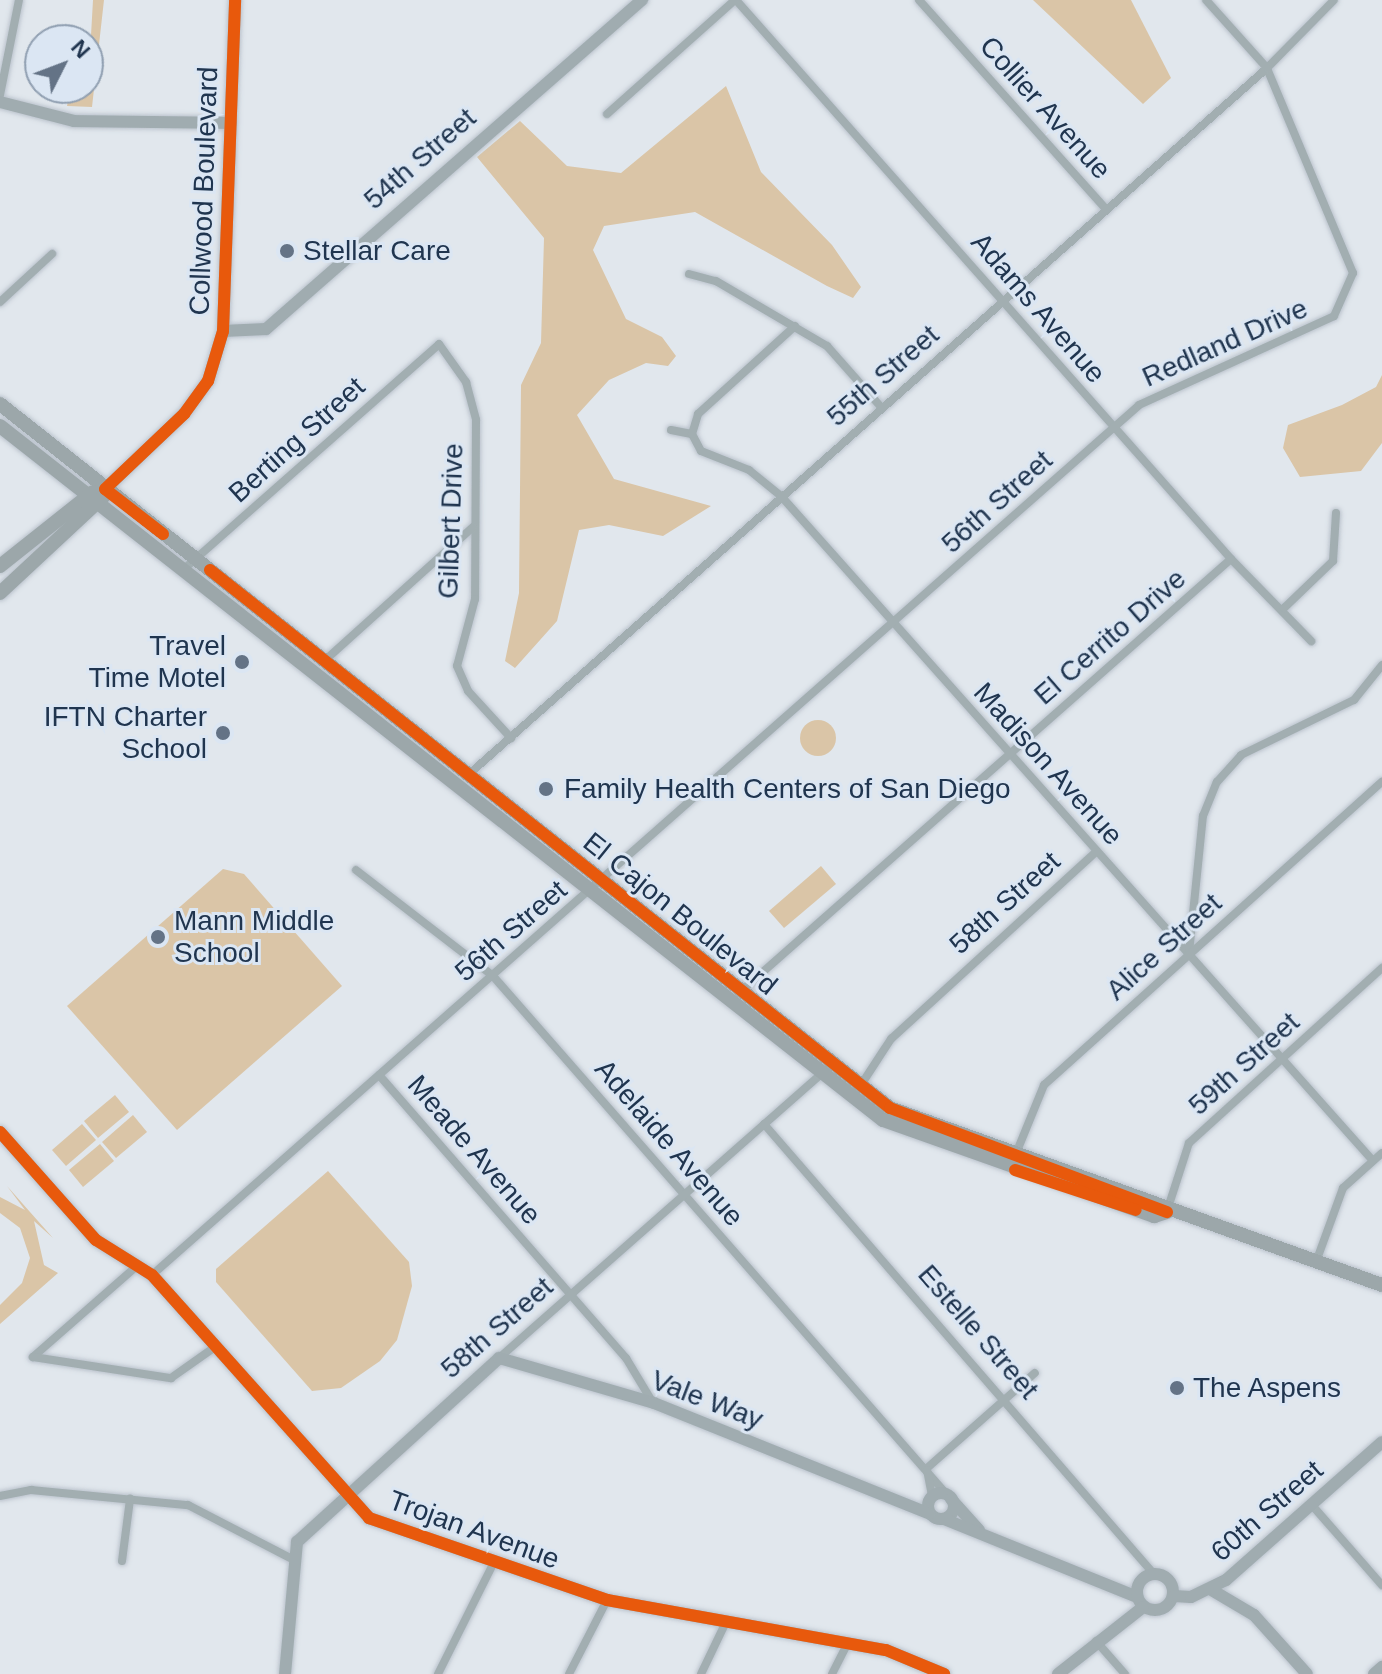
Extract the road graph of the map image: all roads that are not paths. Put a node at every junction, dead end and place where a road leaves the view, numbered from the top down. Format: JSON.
{"nodes":[{"id":1,"x":19,"y":0,"type":"edge"},
{"id":2,"x":235,"y":0,"type":"edge"},
{"id":3,"x":642,"y":0,"type":"edge"},
{"id":4,"x":735,"y":0,"type":"edge"},
{"id":5,"x":919,"y":0,"type":"edge"},
{"id":6,"x":1206,"y":0,"type":"edge"},
{"id":7,"x":1334,"y":0,"type":"edge"},
{"id":8,"x":1267,"y":68,"type":"junction"},
{"id":9,"x":0,"y":95,"type":"edge"},
{"id":10,"x":0,"y":102,"type":"edge"},
{"id":11,"x":607,"y":114,"type":"dead end"},
{"id":12,"x":231,"y":123,"type":"junction"},
{"id":13,"x":1106,"y":209,"type":"junction"},
{"id":14,"x":52,"y":254,"type":"dead end"},
{"id":15,"x":689,"y":274,"type":"dead end"},
{"id":16,"x":1002,"y":301,"type":"junction"},
{"id":17,"x":0,"y":302,"type":"edge"},
{"id":18,"x":795,"y":326,"type":"junction"},
{"id":19,"x":223,"y":331,"type":"junction"},
{"id":20,"x":439,"y":344,"type":"joint"},
{"id":21,"x":0,"y":404,"type":"edge"},
{"id":22,"x":881,"y":407,"type":"junction"},
{"id":23,"x":0,"y":426,"type":"edge"},
{"id":24,"x":1113,"y":427,"type":"junction"},
{"id":25,"x":671,"y":430,"type":"dead end"},
{"id":26,"x":692,"y":434,"type":"junction"},
{"id":27,"x":105,"y":489,"type":"junction"},
{"id":28,"x":84,"y":494,"type":"junction"},
{"id":29,"x":781,"y":496,"type":"junction"},
{"id":30,"x":100,"y":506,"type":"junction"},
{"id":31,"x":1336,"y":513,"type":"dead end"},
{"id":32,"x":473,"y":527,"type":"junction"},
{"id":33,"x":1231,"y":559,"type":"junction"},
{"id":34,"x":190,"y":564,"type":"junction"},
{"id":35,"x":0,"y":566,"type":"edge"},
{"id":36,"x":0,"y":593,"type":"edge"},
{"id":37,"x":1284,"y":608,"type":"junction"},
{"id":38,"x":894,"y":624,"type":"junction"},
{"id":39,"x":1311,"y":641,"type":"dead end"},
{"id":40,"x":319,"y":665,"type":"junction"},
{"id":41,"x":1382,"y":665,"type":"edge"},
{"id":42,"x":511,"y":738,"type":"junction"},
{"id":43,"x":1009,"y":755,"type":"junction"},
{"id":44,"x":464,"y":779,"type":"junction"},
{"id":45,"x":1382,"y":782,"type":"edge"},
{"id":46,"x":1096,"y":852,"type":"junction"},
{"id":47,"x":356,"y":870,"type":"dead end"},
{"id":48,"x":597,"y":885,"type":"junction"},
{"id":49,"x":1189,"y":954,"type":"junction"},
{"id":50,"x":1382,"y":968,"type":"edge"},
{"id":51,"x":493,"y":976,"type":"junction"},
{"id":52,"x":734,"y":997,"type":"junction"},
{"id":53,"x":1282,"y":1059,"type":"junction"},
{"id":54,"x":826,"y":1069,"type":"junction"},
{"id":55,"x":379,"y":1075,"type":"junction"},
{"id":56,"x":856,"y":1092,"type":"junction"},
{"id":57,"x":764,"y":1124,"type":"junction"},
{"id":58,"x":0,"y":1132,"type":"edge"},
{"id":59,"x":1382,"y":1153,"type":"edge"},
{"id":60,"x":1013,"y":1161,"type":"junction"},
{"id":61,"x":1373,"y":1161,"type":"junction"},
{"id":62,"x":685,"y":1194,"type":"junction"},
{"id":63,"x":1167,"y":1212,"type":"junction"},
{"id":64,"x":1315,"y":1262,"type":"junction"},
{"id":65,"x":140,"y":1263,"type":"junction"},
{"id":66,"x":152,"y":1275,"type":"junction"},
{"id":67,"x":1382,"y":1285,"type":"edge"},
{"id":68,"x":571,"y":1295,"type":"junction"},
{"id":69,"x":215,"y":1347,"type":"junction"},
{"id":70,"x":499,"y":1358,"type":"junction"},
{"id":71,"x":1035,"y":1373,"type":"dead end"},
{"id":72,"x":1005,"y":1399,"type":"junction"},
{"id":73,"x":654,"y":1403,"type":"junction"},
{"id":74,"x":1382,"y":1442,"type":"edge"},
{"id":75,"x":926,"y":1469,"type":"junction"},
{"id":76,"x":344,"y":1494,"type":"junction"},
{"id":77,"x":0,"y":1496,"type":"edge"},
{"id":78,"x":932,"y":1496,"type":"junction"},
{"id":79,"x":950,"y":1497,"type":"junction"},
{"id":80,"x":894,"y":1498,"type":"junction"},
{"id":81,"x":130,"y":1499,"type":"junction"},
{"id":82,"x":1311,"y":1504,"type":"junction"},
{"id":83,"x":930,"y":1514,"type":"junction"},
{"id":84,"x":944,"y":1519,"type":"junction"},
{"id":85,"x":985,"y":1534,"type":"junction"},
{"id":86,"x":292,"y":1559,"type":"junction"},
{"id":87,"x":122,"y":1561,"type":"dead end"},
{"id":88,"x":492,"y":1566,"type":"junction"},
{"id":89,"x":1153,"y":1573,"type":"junction"},
{"id":90,"x":1382,"y":1585,"type":"edge"},
{"id":91,"x":1210,"y":1589,"type":"junction"},
{"id":92,"x":1174,"y":1596,"type":"junction"},
{"id":93,"x":607,"y":1600,"type":"junction"},
{"id":94,"x":1140,"y":1602,"type":"junction"},
{"id":95,"x":725,"y":1624,"type":"junction"},
{"id":96,"x":1095,"y":1641,"type":"junction"},
{"id":97,"x":848,"y":1642,"type":"junction"},
{"id":98,"x":1382,"y":1667,"type":"edge"},
{"id":99,"x":285,"y":1674,"type":"edge"},
{"id":100,"x":438,"y":1674,"type":"edge"},
{"id":101,"x":569,"y":1674,"type":"edge"},
{"id":102,"x":701,"y":1674,"type":"edge"},
{"id":103,"x":832,"y":1674,"type":"edge"},
{"id":104,"x":944,"y":1674,"type":"edge"},
{"id":105,"x":1058,"y":1674,"type":"edge"},
{"id":106,"x":1125,"y":1674,"type":"edge"},
{"id":107,"x":1307,"y":1674,"type":"edge"},
{"id":108,"x":1374,"y":1674,"type":"edge"}],
"edges":[{"from":1,"to":9,"type":"street"},
{"from":2,"to":12,"type":"street","name":"Collwood Boulevard"},
{"from":3,"to":19,"type":"street","name":"54th Street"},
{"from":4,"to":11,"type":"street"},
{"from":4,"to":16,"type":"street","name":"Adams Avenue"},
{"from":5,"to":13,"type":"street","name":"Collier Avenue"},
{"from":6,"to":8,"type":"street","name":"Redland Drive"},
{"from":7,"to":8,"type":"street","name":"55th Street"},
{"from":8,"to":13,"type":"street","name":"55th Street"},
{"from":8,"to":24,"type":"street","name":"Redland Drive"},
{"from":10,"to":12,"type":"street"},
{"from":12,"to":19,"type":"street","name":"Collwood Boulevard"},
{"from":13,"to":16,"type":"street","name":"55th Street"},
{"from":14,"to":17,"type":"street"},
{"from":15,"to":18,"type":"street"},
{"from":16,"to":22,"type":"street","name":"55th Street"},
{"from":16,"to":24,"type":"street","name":"Adams Avenue"},
{"from":18,"to":22,"type":"street"},
{"from":18,"to":26,"type":"street"},
{"from":19,"to":27,"type":"street","name":"Collwood Boulevard"},
{"from":20,"to":32,"type":"street","name":"Gilbert Drive"},
{"from":20,"to":34,"type":"street","name":"Berting Street"},
{"from":21,"to":27,"type":"main road","name":"El Cajon Boulevard"},
{"from":22,"to":29,"type":"street","name":"55th Street"},
{"from":23,"to":28,"type":"main road","name":"El Cajon Boulevard"},
{"from":24,"to":33,"type":"street","name":"Adams Avenue"},
{"from":24,"to":38,"type":"street","name":"56th Street"},
{"from":25,"to":26,"type":"street"},
{"from":26,"to":29,"type":"street","name":"Madison Avenue"},
{"from":27,"to":28,"type":"main road"},
{"from":27,"to":30,"type":"main road"},
{"from":27,"to":34,"type":"main road","name":"El Cajon Boulevard"},
{"from":28,"to":30,"type":"main road","name":"El Cajon Boulevard"},
{"from":28,"to":35,"type":"main road"},
{"from":29,"to":38,"type":"street","name":"Madison Avenue"},
{"from":29,"to":42,"type":"street","name":"55th Street"},
{"from":30,"to":34,"type":"main road","name":"El Cajon Boulevard"},
{"from":30,"to":36,"type":"main road"},
{"from":31,"to":37,"type":"street"},
{"from":32,"to":40,"type":"street"},
{"from":32,"to":42,"type":"street","name":"Gilbert Drive"},
{"from":33,"to":37,"type":"street","name":"Adams Avenue"},
{"from":33,"to":43,"type":"street","name":"El Cerrito Drive"},
{"from":34,"to":40,"type":"main road","name":"El Cajon Boulevard"},
{"from":37,"to":39,"type":"street","name":"Adams Avenue"},
{"from":38,"to":43,"type":"street","name":"Madison Avenue"},
{"from":38,"to":48,"type":"street","name":"56th Street"},
{"from":40,"to":44,"type":"main road","name":"El Cajon Boulevard"},
{"from":41,"to":49,"type":"street"},
{"from":42,"to":44,"type":"street","name":"55th Street"},
{"from":43,"to":46,"type":"street","name":"Madison Avenue"},
{"from":43,"to":52,"type":"street","name":"El Cerrito Drive"},
{"from":44,"to":48,"type":"main road","name":"El Cajon Boulevard"},
{"from":45,"to":49,"type":"street","name":"Alice Street"},
{"from":46,"to":49,"type":"street","name":"Madison Avenue"},
{"from":46,"to":56,"type":"street","name":"58th Street"},
{"from":47,"to":51,"type":"street","name":"Adelaide Avenue"},
{"from":48,"to":51,"type":"street","name":"56th Street"},
{"from":48,"to":52,"type":"main road","name":"El Cajon Boulevard"},
{"from":49,"to":53,"type":"street","name":"Madison Avenue"},
{"from":49,"to":60,"type":"street","name":"Alice Street"},
{"from":50,"to":53,"type":"street","name":"59th Street"},
{"from":51,"to":55,"type":"street","name":"56th Street"},
{"from":51,"to":62,"type":"street","name":"Adelaide Avenue"},
{"from":52,"to":54,"type":"main road","name":"El Cajon Boulevard"},
{"from":53,"to":61,"type":"street","name":"Madison Avenue"},
{"from":53,"to":63,"type":"street","name":"59th Street"},
{"from":54,"to":56,"type":"main road","name":"El Cajon Boulevard"},
{"from":54,"to":57,"type":"street","name":"58th Street"},
{"from":55,"to":66,"type":"street","name":"56th Street"},
{"from":55,"to":68,"type":"street","name":"Meade Avenue"},
{"from":56,"to":60,"type":"main road","name":"El Cajon Boulevard"},
{"from":57,"to":62,"type":"street","name":"58th Street"},
{"from":57,"to":72,"type":"street","name":"Estelle Street"},
{"from":58,"to":65,"type":"street","name":"Trojan Avenue"},
{"from":59,"to":61,"type":"street"},
{"from":60,"to":63,"type":"main road","name":"El Cajon Boulevard"},
{"from":61,"to":64,"type":"street"},
{"from":62,"to":68,"type":"street","name":"58th Street"},
{"from":62,"to":75,"type":"street","name":"Adelaide Avenue"},
{"from":63,"to":64,"type":"main road","name":"El Cajon Boulevard"},
{"from":64,"to":67,"type":"main road","name":"El Cajon Boulevard"},
{"from":65,"to":66,"type":"street","name":"Trojan Avenue"},
{"from":65,"to":69,"type":"street"},
{"from":66,"to":69,"type":"street","name":"Trojan Avenue"},
{"from":68,"to":70,"type":"street","name":"58th Street"},
{"from":68,"to":73,"type":"street","name":"Meade Avenue"},
{"from":69,"to":76,"type":"street","name":"Trojan Avenue"},
{"from":70,"to":73,"type":"street","name":"Vale Way"},
{"from":70,"to":76,"type":"street","name":"58th Street"},
{"from":71,"to":72,"type":"street"},
{"from":72,"to":75,"type":"street"},
{"from":72,"to":89,"type":"street","name":"Estelle Street"},
{"from":73,"to":80,"type":"street","name":"Vale Way"},
{"from":74,"to":82,"type":"street","name":"60th Street"},
{"from":75,"to":78,"type":"street","name":"Adelaide Avenue"},
{"from":75,"to":79,"type":"street","name":"Adelaide Avenue"},
{"from":76,"to":86,"type":"street","name":"58th Street"},
{"from":76,"to":88,"type":"street","name":"Trojan Avenue"},
{"from":77,"to":81,"type":"street"},
{"from":78,"to":79,"type":"street","name":"Vale Way"},
{"from":78,"to":80,"type":"street","name":"Vale Way"},
{"from":78,"to":83,"type":"street"},
{"from":79,"to":84,"type":"street"},
{"from":79,"to":85,"type":"street","name":"Vale Way"},
{"from":80,"to":83,"type":"street","name":"Vale Way"},
{"from":81,"to":86,"type":"street"},
{"from":81,"to":87,"type":"street"},
{"from":82,"to":90,"type":"street"},
{"from":82,"to":91,"type":"street","name":"60th Street"},
{"from":83,"to":84,"type":"street","name":"Vale Way"},
{"from":84,"to":85,"type":"street","name":"Vale Way"},
{"from":85,"to":94,"type":"street","name":"Vale Way"},
{"from":86,"to":99,"type":"street","name":"58th Street"},
{"from":88,"to":93,"type":"street","name":"Trojan Avenue"},
{"from":88,"to":100,"type":"street"},
{"from":89,"to":92,"type":"street"},
{"from":89,"to":94,"type":"street","name":"60th Street"},
{"from":91,"to":92,"type":"street","name":"60th Street"},
{"from":91,"to":107,"type":"street"},
{"from":92,"to":94,"type":"street","name":"60th Street"},
{"from":93,"to":95,"type":"street","name":"Trojan Avenue"},
{"from":93,"to":101,"type":"street"},
{"from":94,"to":96,"type":"street","name":"60th Street"},
{"from":95,"to":97,"type":"street","name":"Trojan Avenue"},
{"from":95,"to":102,"type":"street"},
{"from":96,"to":105,"type":"street","name":"60th Street"},
{"from":96,"to":106,"type":"street"},
{"from":97,"to":103,"type":"street"},
{"from":97,"to":104,"type":"street","name":"Trojan Avenue"},
{"from":98,"to":108,"type":"street"}]}
